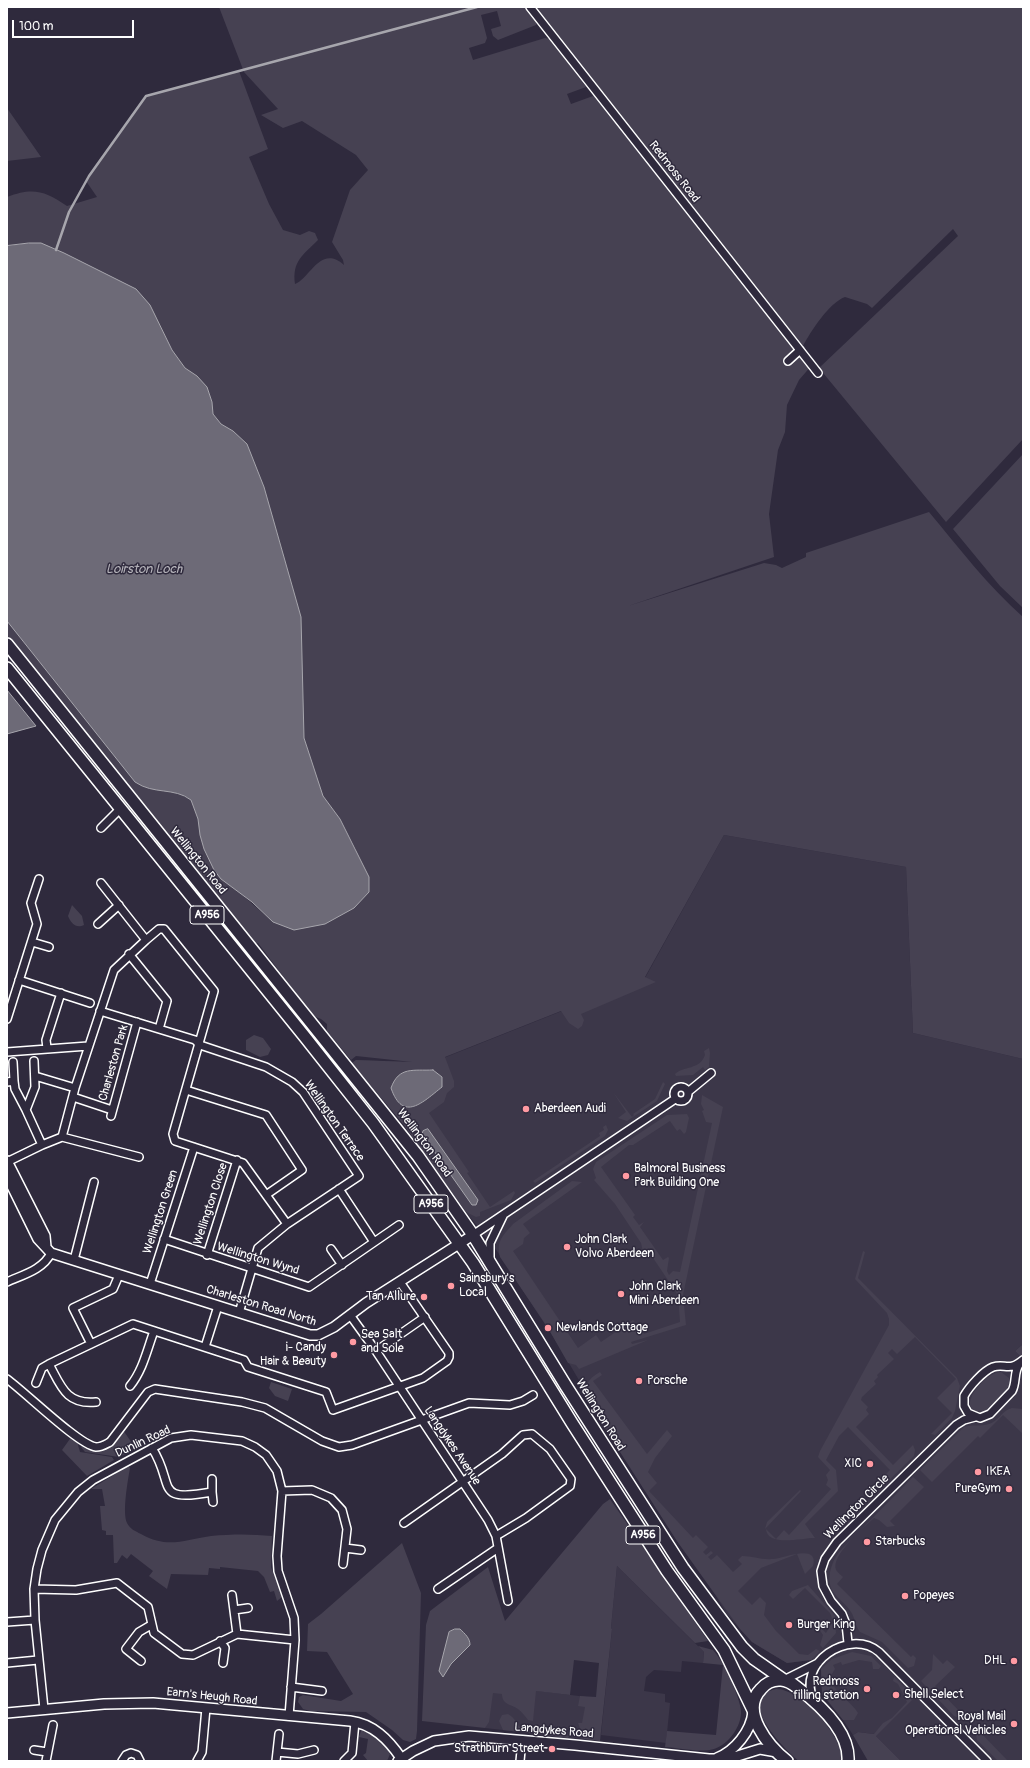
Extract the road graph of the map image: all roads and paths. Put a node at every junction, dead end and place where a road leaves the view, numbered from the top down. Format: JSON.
{"nodes":[{"id":1,"x":530,"y":7,"type":"edge"},
{"id":2,"x":800,"y":350,"type":"junction"},
{"id":3,"x":788,"y":361,"type":"dead end"},
{"id":4,"x":818,"y":372,"type":"dead end"},
{"id":5,"x":7,"y":644,"type":"edge"},
{"id":6,"x":7,"y":668,"type":"edge"},
{"id":7,"x":121,"y":808,"type":"junction"},
{"id":8,"x":101,"y":828,"type":"dead end"},
{"id":9,"x":39,"y":879,"type":"dead end"},
{"id":10,"x":101,"y":883,"type":"dead end"},
{"id":11,"x":119,"y":905,"type":"junction"},
{"id":12,"x":98,"y":924,"type":"dead end"},
{"id":13,"x":146,"y":940,"type":"junction"},
{"id":14,"x":32,"y":942,"type":"junction"},
{"id":15,"x":49,"y":947,"type":"dead end"},
{"id":16,"x":129,"y":954,"type":"junction"},
{"id":17,"x":19,"y":980,"type":"junction"},
{"id":18,"x":61,"y":993,"type":"junction"},
{"id":19,"x":90,"y":1003,"type":"dead end"},
{"id":20,"x":100,"y":1011,"type":"junction"},
{"id":21,"x":7,"y":1019,"type":"edge"},
{"id":22,"x":137,"y":1022,"type":"junction"},
{"id":23,"x":159,"y":1029,"type":"junction"},
{"id":24,"x":200,"y":1045,"type":"junction"},
{"id":25,"x":88,"y":1046,"type":"junction"},
{"id":26,"x":46,"y":1048,"type":"junction"},
{"id":27,"x":7,"y":1052,"type":"edge"},
{"id":28,"x":34,"y":1061,"type":"dead end"},
{"id":29,"x":14,"y":1062,"type":"dead end"},
{"id":30,"x":710,"y":1073,"type":"dead end"},
{"id":31,"x":35,"y":1076,"type":"junction"},
{"id":32,"x":10,"y":1081,"type":"edge"},
{"id":33,"x":75,"y":1088,"type":"junction"},
{"id":34,"x":186,"y":1090,"type":"junction"},
{"id":35,"x":688,"y":1092,"type":"junction"},
{"id":36,"x":73,"y":1097,"type":"junction"},
{"id":37,"x":675,"y":1099,"type":"junction"},
{"id":38,"x":26,"y":1110,"type":"junction"},
{"id":39,"x":62,"y":1137,"type":"junction"},
{"id":40,"x":42,"y":1145,"type":"junction"},
{"id":41,"x":194,"y":1147,"type":"junction"},
{"id":42,"x":139,"y":1157,"type":"dead end"},
{"id":43,"x":237,"y":1160,"type":"junction"},
{"id":44,"x":7,"y":1161,"type":"edge"},
{"id":45,"x":7,"y":1176,"type":"edge"},
{"id":46,"x":94,"y":1182,"type":"dead end"},
{"id":47,"x":339,"y":1189,"type":"junction"},
{"id":48,"x":266,"y":1196,"type":"junction"},
{"id":49,"x":503,"y":1216,"type":"junction"},
{"id":50,"x":287,"y":1224,"type":"junction"},
{"id":51,"x":399,"y":1225,"type":"dead end"},
{"id":52,"x":473,"y":1235,"type":"junction"},
{"id":53,"x":164,"y":1240,"type":"junction"},
{"id":54,"x":374,"y":1242,"type":"junction"},
{"id":55,"x":459,"y":1244,"type":"junction"},
{"id":56,"x":331,"y":1249,"type":"dead end"},
{"id":57,"x":48,"y":1250,"type":"junction"},
{"id":58,"x":207,"y":1255,"type":"junction"},
{"id":59,"x":74,"y":1260,"type":"junction"},
{"id":60,"x":491,"y":1264,"type":"junction"},
{"id":61,"x":342,"y":1265,"type":"junction"},
{"id":62,"x":251,"y":1268,"type":"junction"},
{"id":63,"x":119,"y":1275,"type":"junction"},
{"id":64,"x":7,"y":1282,"type":"edge"},
{"id":65,"x":400,"y":1282,"type":"junction"},
{"id":66,"x":150,"y":1284,"type":"junction"},
{"id":67,"x":218,"y":1306,"type":"junction"},
{"id":68,"x":239,"y":1313,"type":"junction"},
{"id":69,"x":350,"y":1315,"type":"junction"},
{"id":70,"x":425,"y":1317,"type":"junction"},
{"id":71,"x":154,"y":1331,"type":"junction"},
{"id":72,"x":91,"y":1344,"type":"junction"},
{"id":73,"x":205,"y":1347,"type":"junction"},
{"id":74,"x":376,"y":1351,"type":"junction"},
{"id":75,"x":1021,"y":1361,"type":"edge"},
{"id":76,"x":49,"y":1364,"type":"junction"},
{"id":77,"x":1004,"y":1368,"type":"junction"},
{"id":78,"x":7,"y":1379,"type":"edge"},
{"id":79,"x":1014,"y":1379,"type":"junction"},
{"id":80,"x":36,"y":1383,"type":"dead end"},
{"id":81,"x":130,"y":1386,"type":"dead end"},
{"id":82,"x":399,"y":1388,"type":"junction"},
{"id":83,"x":534,"y":1395,"type":"dead end"},
{"id":84,"x":96,"y":1402,"type":"dead end"},
{"id":85,"x":964,"y":1406,"type":"junction"},
{"id":86,"x":975,"y":1418,"type":"junction"},
{"id":87,"x":422,"y":1420,"type":"junction"},
{"id":88,"x":956,"y":1425,"type":"junction"},
{"id":89,"x":152,"y":1448,"type":"junction"},
{"id":90,"x":212,"y":1479,"type":"dead end"},
{"id":91,"x":463,"y":1482,"type":"junction"},
{"id":92,"x":282,"y":1491,"type":"junction"},
{"id":93,"x":212,"y":1492,"type":"junction"},
{"id":94,"x":213,"y":1502,"type":"dead end"},
{"id":95,"x":404,"y":1523,"type":"dead end"},
{"id":96,"x":496,"y":1536,"type":"junction"},
{"id":97,"x":345,"y":1548,"type":"junction"},
{"id":98,"x":498,"y":1548,"type":"junction"},
{"id":99,"x":361,"y":1550,"type":"dead end"},
{"id":100,"x":343,"y":1564,"type":"dead end"},
{"id":101,"x":34,"y":1589,"type":"junction"},
{"id":102,"x":438,"y":1589,"type":"dead end"},
{"id":103,"x":232,"y":1594,"type":"dead end"},
{"id":104,"x":508,"y":1601,"type":"dead end"},
{"id":105,"x":248,"y":1608,"type":"dead end"},
{"id":106,"x":234,"y":1610,"type":"junction"},
{"id":107,"x":35,"y":1620,"type":"junction"},
{"id":108,"x":7,"y":1622,"type":"edge"},
{"id":109,"x":151,"y":1625,"type":"junction"},
{"id":110,"x":236,"y":1634,"type":"junction"},
{"id":111,"x":220,"y":1640,"type":"junction"},
{"id":112,"x":295,"y":1640,"type":"junction"},
{"id":113,"x":848,"y":1644,"type":"junction"},
{"id":114,"x":38,"y":1660,"type":"junction"},
{"id":115,"x":141,"y":1661,"type":"dead end"},
{"id":116,"x":818,"y":1662,"type":"junction"},
{"id":117,"x":7,"y":1663,"type":"edge"},
{"id":118,"x":223,"y":1663,"type":"dead end"},
{"id":119,"x":784,"y":1680,"type":"junction"},
{"id":120,"x":291,"y":1688,"type":"junction"},
{"id":121,"x":322,"y":1691,"type":"dead end"},
{"id":122,"x":815,"y":1702,"type":"junction"},
{"id":123,"x":206,"y":1708,"type":"junction"},
{"id":124,"x":44,"y":1709,"type":"junction"},
{"id":125,"x":753,"y":1711,"type":"junction"},
{"id":126,"x":7,"y":1713,"type":"edge"},
{"id":127,"x":289,"y":1716,"type":"junction"},
{"id":128,"x":355,"y":1722,"type":"junction"},
{"id":129,"x":53,"y":1725,"type":"dead end"},
{"id":130,"x":278,"y":1734,"type":"dead end"},
{"id":131,"x":522,"y":1740,"type":"junction"},
{"id":132,"x":846,"y":1745,"type":"junction"},
{"id":133,"x":34,"y":1750,"type":"dead end"},
{"id":134,"x":314,"y":1750,"type":"dead end"},
{"id":135,"x":47,"y":1752,"type":"junction"},
{"id":136,"x":277,"y":1752,"type":"junction"},
{"id":137,"x":782,"y":1758,"type":"edge"},
{"id":138,"x":714,"y":1759,"type":"junction"},
{"id":139,"x":400,"y":1760,"type":"edge"},
{"id":140,"x":46,"y":1761,"type":"edge"},
{"id":141,"x":122,"y":1761,"type":"edge"},
{"id":142,"x":140,"y":1761,"type":"edge"},
{"id":143,"x":197,"y":1761,"type":"edge"},
{"id":144,"x":276,"y":1761,"type":"edge"},
{"id":145,"x":344,"y":1761,"type":"edge"},
{"id":146,"x":520,"y":1761,"type":"edge"},
{"id":147,"x":848,"y":1761,"type":"edge"},
{"id":148,"x":856,"y":1761,"type":"edge"},
{"id":149,"x":988,"y":1761,"type":"edge"}],
"edges":[{"from":1,"to":2,"type":"street","name":"Redmoss Road"},
{"from":2,"to":3,"type":"street"},
{"from":2,"to":4,"type":"street","name":"Redmoss Road"},
{"from":5,"to":52,"type":"main road","name":"Wellington Road","number":"A956"},
{"from":6,"to":7,"type":"main road","number":"A956"},
{"from":7,"to":8,"type":"street"},
{"from":7,"to":55,"type":"main road","number":"A956"},
{"from":9,"to":14,"type":"street"},
{"from":10,"to":11,"type":"street"},
{"from":11,"to":12,"type":"street"},
{"from":11,"to":13,"type":"street"},
{"from":13,"to":16,"type":"street"},
{"from":13,"to":24,"type":"street"},
{"from":14,"to":15,"type":"street"},
{"from":14,"to":17,"type":"street"},
{"from":16,"to":20,"type":"street"},
{"from":16,"to":23,"type":"street"},
{"from":17,"to":18,"type":"street"},
{"from":17,"to":21,"type":"street"},
{"from":18,"to":19,"type":"street"},
{"from":18,"to":26,"type":"street"},
{"from":20,"to":22,"type":"street","name":"Wellington Terrace"},
{"from":20,"to":25,"type":"street"},
{"from":22,"to":23,"type":"street","name":"Wellington Terrace"},
{"from":22,"to":36,"type":"street","name":"Charleston Park"},
{"from":23,"to":24,"type":"street","name":"Wellington Terrace"},
{"from":24,"to":34,"type":"street"},
{"from":24,"to":47,"type":"street","name":"Wellington Terrace"},
{"from":25,"to":26,"type":"street"},
{"from":25,"to":33,"type":"street"},
{"from":26,"to":27,"type":"street"},
{"from":28,"to":31,"type":"street"},
{"from":29,"to":32,"type":"street"},
{"from":30,"to":35,"type":"street"},
{"from":31,"to":33,"type":"street"},
{"from":31,"to":38,"type":"street"},
{"from":32,"to":38,"type":"street"},
{"from":33,"to":36,"type":"street"},
{"from":34,"to":41,"type":"street"},
{"from":34,"to":48,"type":"street"},
{"from":35,"to":37,"type":"street"},
{"from":35,"to":37,"type":"street"},
{"from":36,"to":39,"type":"street"},
{"from":37,"to":49,"type":"street"},
{"from":38,"to":40,"type":"street"},
{"from":39,"to":40,"type":"street"},
{"from":39,"to":42,"type":"street"},
{"from":40,"to":44,"type":"street"},
{"from":41,"to":43,"type":"street"},
{"from":41,"to":53,"type":"street","name":"Wellington Green"},
{"from":43,"to":48,"type":"street"},
{"from":43,"to":58,"type":"street","name":"Wellington Close"},
{"from":44,"to":57,"type":"street"},
{"from":45,"to":57,"type":"street"},
{"from":46,"to":59,"type":"street"},
{"from":47,"to":50,"type":"street","name":"Wellington Terrace"},
{"from":47,"to":54,"type":"street"},
{"from":48,"to":50,"type":"street"},
{"from":49,"to":52,"type":"street"},
{"from":49,"to":60,"type":"street"},
{"from":50,"to":62,"type":"street","name":"Wellington Terrace"},
{"from":51,"to":54,"type":"street"},
{"from":52,"to":55,"type":"street","name":"Charleston Road North"},
{"from":52,"to":60,"type":"main road","name":"Wellington Road","number":"A956"},
{"from":53,"to":58,"type":"street","name":"Wellington Wynd"},
{"from":53,"to":66,"type":"street","name":"Wellington Green"},
{"from":54,"to":61,"type":"street"},
{"from":55,"to":65,"type":"street","name":"Charleston Road North"},
{"from":55,"to":125,"type":"main road","number":"A956"},
{"from":56,"to":61,"type":"street"},
{"from":57,"to":59,"type":"street","name":"Charleston Road North"},
{"from":57,"to":64,"type":"street"},
{"from":58,"to":62,"type":"street","name":"Wellington Wynd"},
{"from":59,"to":63,"type":"street","name":"Charleston Road North"},
{"from":60,"to":119,"type":"main road","name":"Wellington Road","number":"A956"},
{"from":61,"to":62,"type":"street","name":"Wellington Wynd"},
{"from":62,"to":68,"type":"street","name":"Wellington Terrace"},
{"from":63,"to":66,"type":"street","name":"Charleston Road North"},
{"from":63,"to":72,"type":"street"},
{"from":65,"to":69,"type":"street","name":"Charleston Road North"},
{"from":65,"to":70,"type":"street"},
{"from":66,"to":67,"type":"street","name":"Charleston Road North"},
{"from":67,"to":68,"type":"street","name":"Charleston Road North"},
{"from":67,"to":73,"type":"street"},
{"from":68,"to":69,"type":"street","name":"Charleston Road North"},
{"from":69,"to":74,"type":"street","name":"Langdykes Avenue"},
{"from":70,"to":74,"type":"street"},
{"from":70,"to":82,"type":"street"},
{"from":71,"to":72,"type":"street"},
{"from":71,"to":73,"type":"street"},
{"from":71,"to":81,"type":"street"},
{"from":72,"to":76,"type":"street"},
{"from":73,"to":82,"type":"street"},
{"from":74,"to":82,"type":"street","name":"Langdykes Avenue"},
{"from":75,"to":77,"type":"street"},
{"from":75,"to":79,"type":"street"},
{"from":76,"to":80,"type":"street"},
{"from":76,"to":84,"type":"street"},
{"from":77,"to":79,"type":"street"},
{"from":77,"to":85,"type":"street"},
{"from":78,"to":87,"type":"street"},
{"from":79,"to":86,"type":"street"},
{"from":82,"to":87,"type":"street","name":"Langdykes Avenue"},
{"from":83,"to":87,"type":"street"},
{"from":85,"to":86,"type":"street"},
{"from":85,"to":88,"type":"street","name":"Wellington Circle"},
{"from":86,"to":88,"type":"street","name":"Wellington Circle"},
{"from":87,"to":91,"type":"street","name":"Langdykes Avenue"},
{"from":88,"to":113,"type":"street","name":"Wellington Circle"},
{"from":89,"to":92,"type":"street","name":"Dunlin Road"},
{"from":89,"to":93,"type":"street"},
{"from":89,"to":101,"type":"street","name":"Dunlin Road"},
{"from":90,"to":93,"type":"street"},
{"from":91,"to":95,"type":"street"},
{"from":91,"to":96,"type":"street","name":"Langdykes Avenue"},
{"from":91,"to":96,"type":"street"},
{"from":92,"to":97,"type":"street"},
{"from":92,"to":112,"type":"street","name":"Dunlin Road"},
{"from":93,"to":94,"type":"street"},
{"from":96,"to":98,"type":"street","name":"Langdykes Avenue"},
{"from":97,"to":99,"type":"street"},
{"from":97,"to":100,"type":"street"},
{"from":98,"to":102,"type":"street"},
{"from":98,"to":104,"type":"street","name":"Langdykes Avenue"},
{"from":101,"to":107,"type":"street","name":"Dunlin Road"},
{"from":101,"to":109,"type":"street"},
{"from":103,"to":106,"type":"street"},
{"from":105,"to":106,"type":"street"},
{"from":106,"to":110,"type":"street"},
{"from":107,"to":108,"type":"street"},
{"from":107,"to":114,"type":"street","name":"Dunlin Road"},
{"from":109,"to":111,"type":"street"},
{"from":109,"to":115,"type":"street"},
{"from":110,"to":111,"type":"street"},
{"from":110,"to":112,"type":"street"},
{"from":111,"to":118,"type":"street"},
{"from":112,"to":120,"type":"street","name":"Dunlin Road"},
{"from":113,"to":116,"type":"street"},
{"from":113,"to":149,"type":"street"},
{"from":114,"to":117,"type":"street"},
{"from":114,"to":124,"type":"street","name":"Dunlin Road"},
{"from":116,"to":119,"type":"street"},
{"from":116,"to":122,"type":"street"},
{"from":119,"to":122,"type":"main road","number":"A956"},
{"from":119,"to":125,"type":"main road"},
{"from":120,"to":121,"type":"street"},
{"from":120,"to":127,"type":"street","name":"Dunlin Road"},
{"from":122,"to":132,"type":"main road","number":"A956"},
{"from":123,"to":124,"type":"street","name":"Earn's Heugh Road"},
{"from":123,"to":127,"type":"street","name":"Earn's Heugh Road"},
{"from":123,"to":143,"type":"street"},
{"from":124,"to":126,"type":"street","name":"Earn's Heugh Road"},
{"from":125,"to":137,"type":"main road","number":"A956"},
{"from":125,"to":138,"type":"street"},
{"from":127,"to":128,"type":"street","name":"Earn's Heugh Road"},
{"from":128,"to":139,"type":"street","name":"Earn's Heugh Road"},
{"from":128,"to":145,"type":"street"},
{"from":129,"to":135,"type":"street"},
{"from":130,"to":136,"type":"street"},
{"from":131,"to":138,"type":"street","name":"Langdykes Road"},
{"from":131,"to":139,"type":"street","name":"Langdykes Road"},
{"from":131,"to":146,"type":"street"},
{"from":132,"to":147,"type":"main road","number":"A956"},
{"from":132,"to":148,"type":"main road","number":"A956"},
{"from":133,"to":135,"type":"street"},
{"from":134,"to":136,"type":"street"},
{"from":135,"to":140,"type":"street"},
{"from":136,"to":144,"type":"street"},
{"from":137,"to":138,"type":"street","name":"Langdykes Road"},
{"from":141,"to":142,"type":"street"}]}
